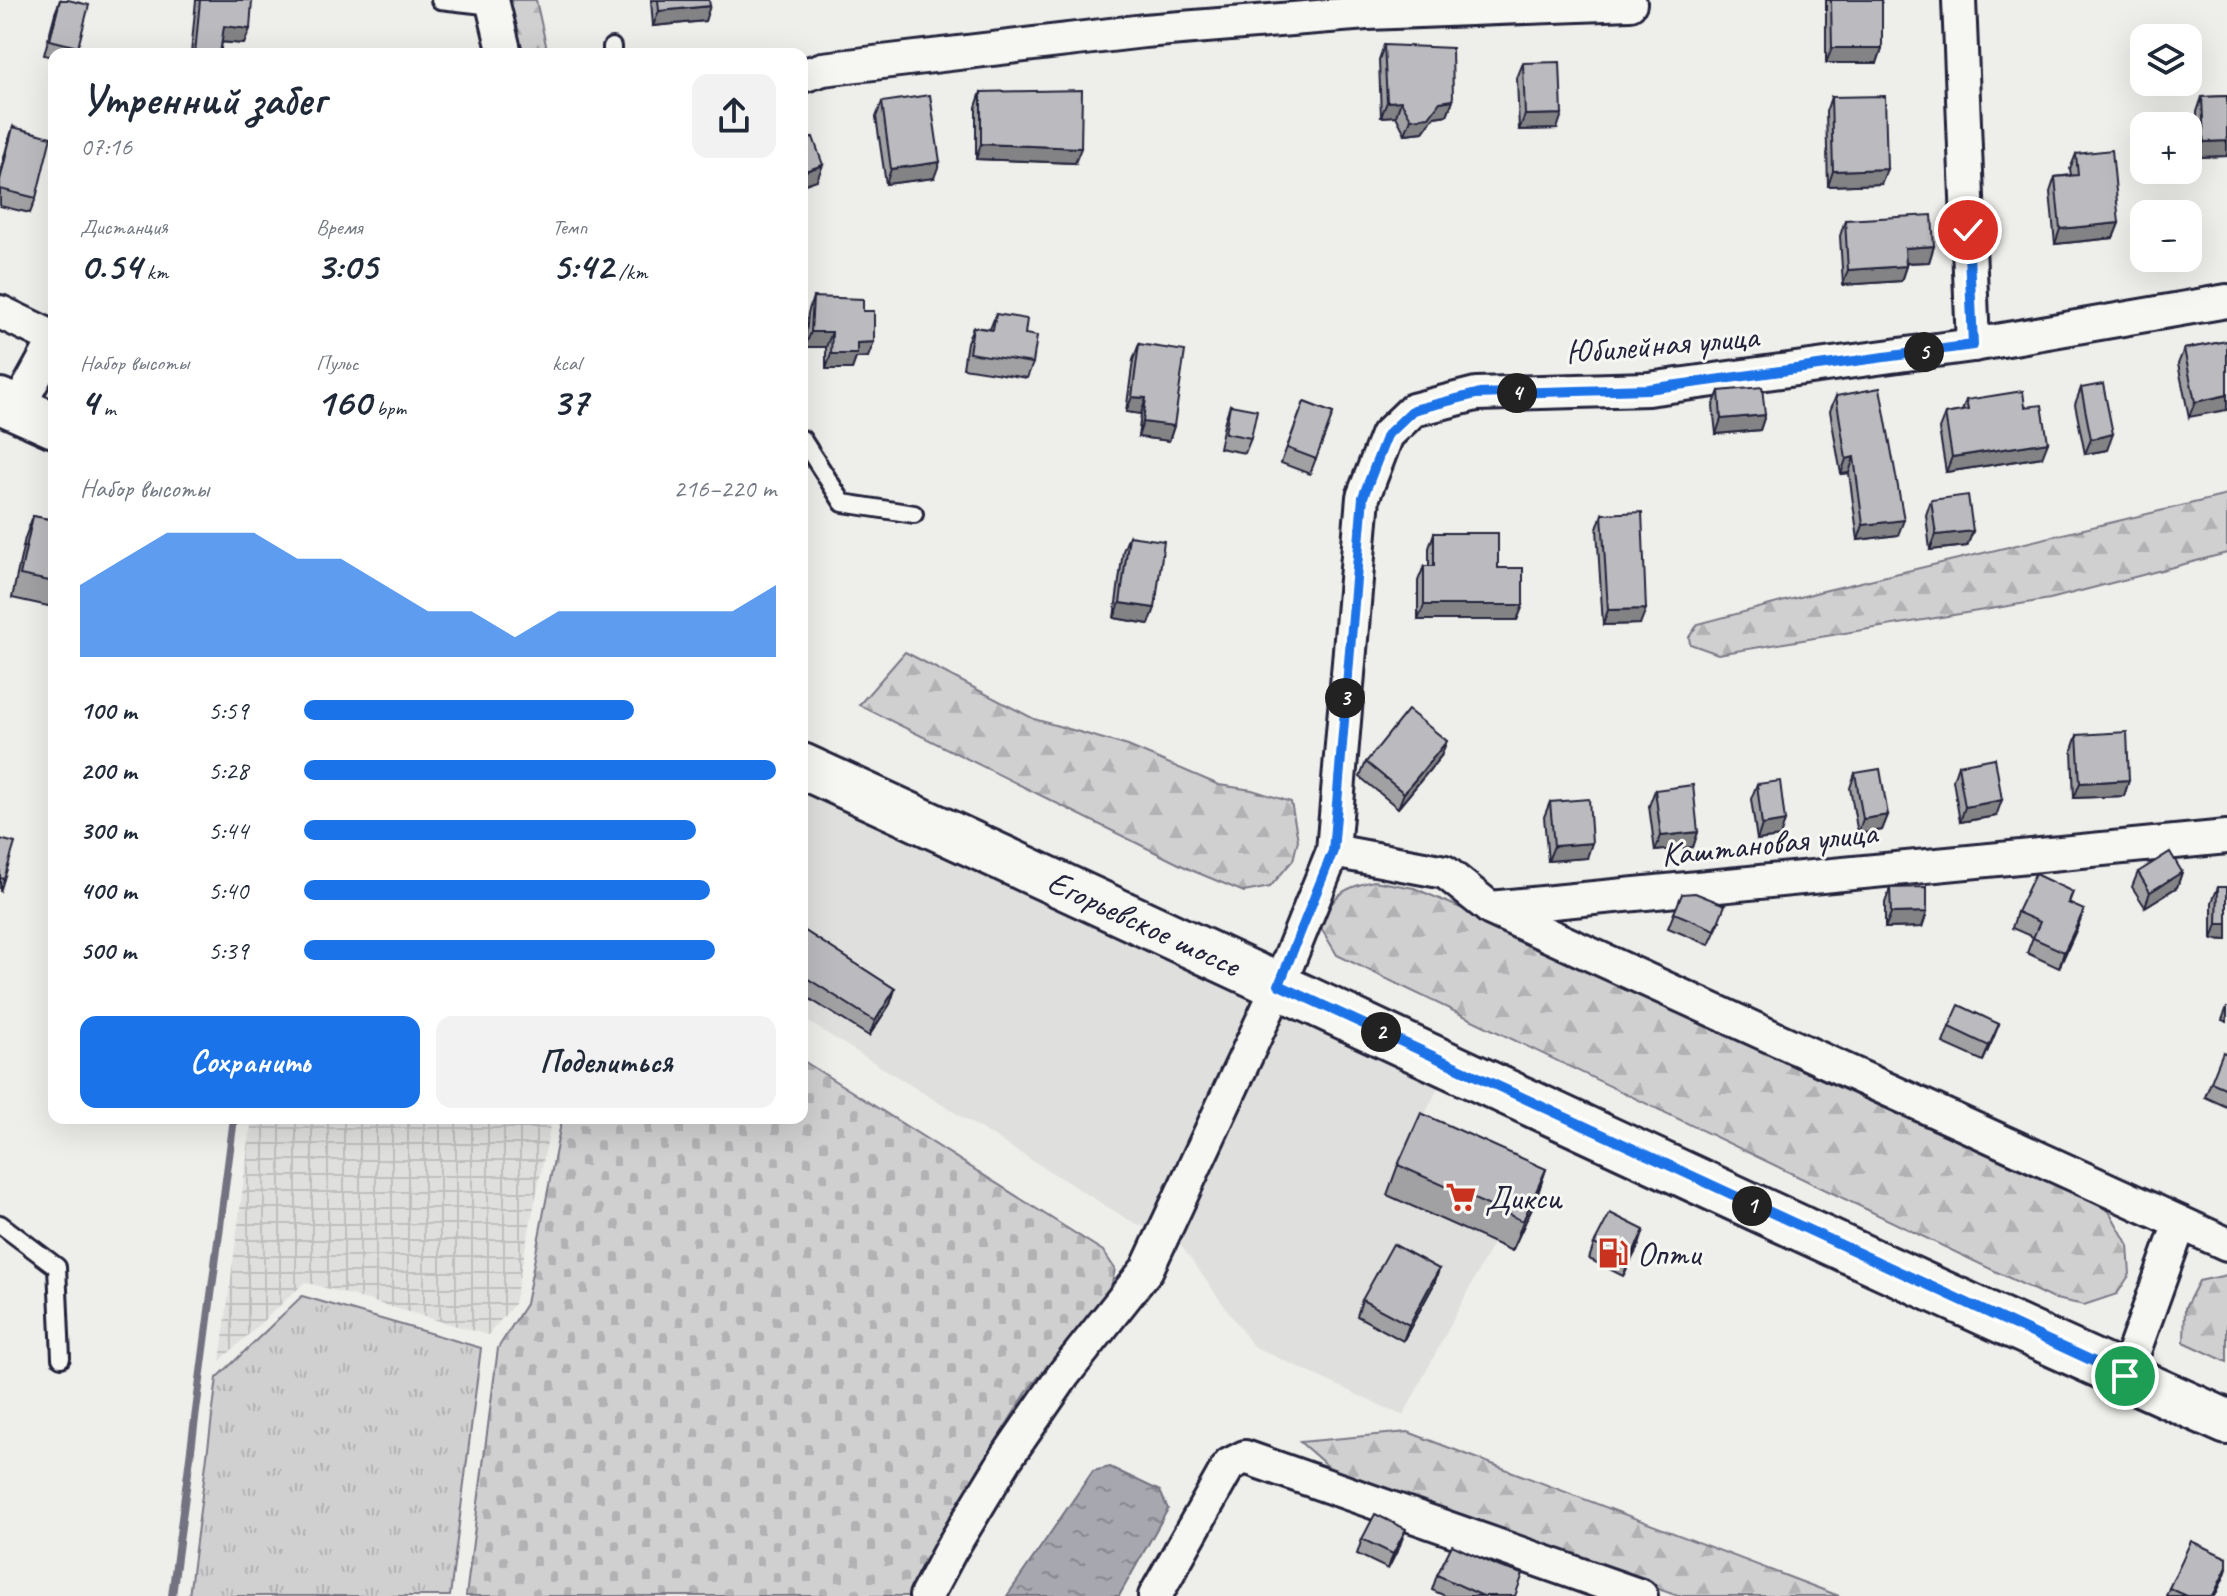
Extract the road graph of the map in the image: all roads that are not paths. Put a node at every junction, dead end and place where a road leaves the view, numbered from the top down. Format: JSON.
{"nodes":[{"id":1,"x":440,"y":0,"type":"edge"},
{"id":2,"x":1959,"y":0,"type":"edge"},
{"id":3,"x":492,"y":3,"type":"edge"},
{"id":4,"x":1630,"y":3,"type":"dead end"},
{"id":5,"x":503,"y":48,"type":"edge"},
{"id":6,"x":808,"y":74,"type":"edge"},
{"id":7,"x":2227,"y":301,"type":"edge"},
{"id":8,"x":0,"y":312,"type":"edge"},
{"id":9,"x":48,"y":337,"type":"edge"},
{"id":10,"x":1973,"y":345,"type":"junction"},
{"id":11,"x":48,"y":354,"type":"edge"},
{"id":12,"x":24,"y":412,"type":"edge"},
{"id":13,"x":808,"y":448,"type":"edge"},
{"id":14,"x":914,"y":514,"type":"dead end"},
{"id":15,"x":808,"y":769,"type":"edge"},
{"id":16,"x":2227,"y":837,"type":"edge"},
{"id":17,"x":1333,"y":851,"type":"junction"},
{"id":18,"x":1490,"y":908,"type":"junction"},
{"id":19,"x":1279,"y":985,"type":"junction"},
{"id":20,"x":2180,"y":1223,"type":"junction"},
{"id":21,"x":0,"y":1224,"type":"edge"},
{"id":22,"x":2227,"y":1244,"type":"edge"},
{"id":23,"x":61,"y":1358,"type":"dead end"},
{"id":24,"x":2125,"y":1376,"type":"junction"},
{"id":25,"x":2227,"y":1422,"type":"edge"},
{"id":26,"x":926,"y":1596,"type":"edge"},
{"id":27,"x":1155,"y":1596,"type":"edge"},
{"id":28,"x":1641,"y":1596,"type":"edge"}],
"edges":[{"from":1,"to":3,"type":"lane"},
{"from":2,"to":10,"type":"street"},
{"from":3,"to":5,"type":"street"},
{"from":4,"to":6,"type":"street"},
{"from":7,"to":10,"type":"street","name":"Юбилейная улица"},
{"from":8,"to":9,"type":"street"},
{"from":10,"to":17,"type":"street","name":"Юбилейная улица"},
{"from":11,"to":12,"type":"street"},
{"from":13,"to":14,"type":"lane"},
{"from":15,"to":19,"type":"main road","name":"Егорьевское шоссе"},
{"from":16,"to":18,"type":"street","name":"Каштановая улица"},
{"from":17,"to":18,"type":"street"},
{"from":17,"to":19,"type":"street","name":"Юбилейная улица"},
{"from":18,"to":20,"type":"street"},
{"from":19,"to":24,"type":"main road","name":"Егорьевское шоссе"},
{"from":19,"to":26,"type":"street","name":"Юбилейная улица"},
{"from":20,"to":22,"type":"street"},
{"from":20,"to":24,"type":"street"},
{"from":21,"to":23,"type":"lane"},
{"from":24,"to":25,"type":"main road","name":"Егорьевское шоссе"},
{"from":27,"to":28,"type":"street"}]}
